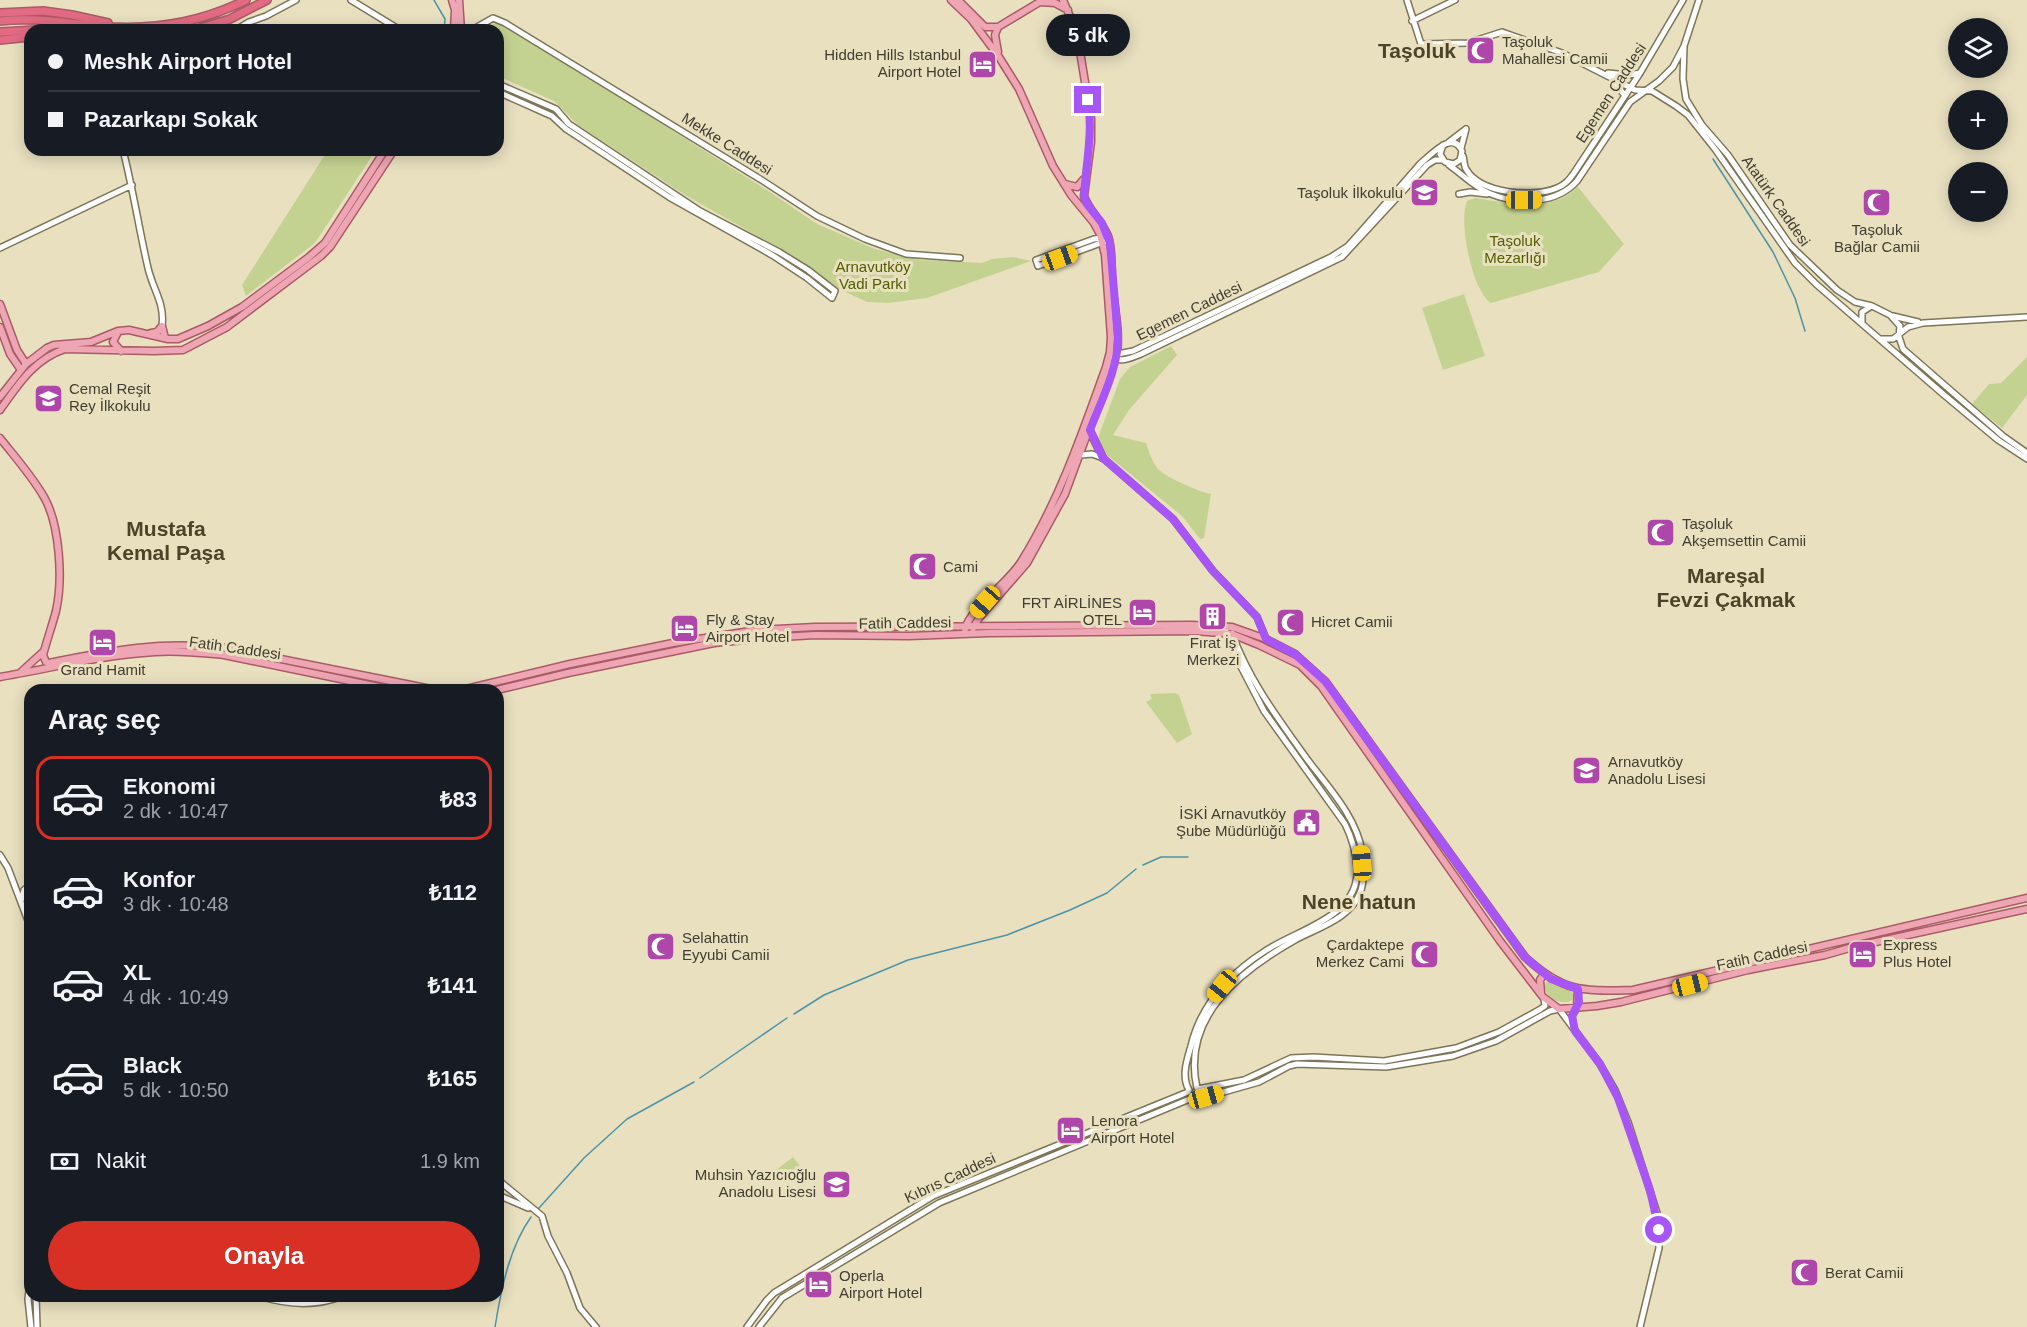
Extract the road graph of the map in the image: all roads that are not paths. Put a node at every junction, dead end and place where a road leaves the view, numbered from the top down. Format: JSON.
{"nodes":[{"id":1,"x":246,"y":0,"type":"edge"},
{"id":2,"x":267,"y":0,"type":"edge"},
{"id":3,"x":296,"y":0,"type":"edge"},
{"id":4,"x":351,"y":0,"type":"edge"},
{"id":5,"x":452,"y":0,"type":"edge"},
{"id":6,"x":459,"y":0,"type":"edge"},
{"id":7,"x":951,"y":0,"type":"edge"},
{"id":8,"x":958,"y":0,"type":"edge"},
{"id":9,"x":1063,"y":0,"type":"edge"},
{"id":10,"x":1407,"y":0,"type":"edge"},
{"id":11,"x":1455,"y":0,"type":"edge"},
{"id":12,"x":1042,"y":1,"type":"edge"},
{"id":13,"x":1682,"y":1,"type":"edge"},
{"id":14,"x":1697,"y":1,"type":"edge"},
{"id":15,"x":1068,"y":10,"type":"junction"},
{"id":16,"x":0,"y":13,"type":"edge"},
{"id":17,"x":0,"y":21,"type":"edge"},
{"id":18,"x":1412,"y":21,"type":"junction"},
{"id":19,"x":86,"y":24,"type":"edge"},
{"id":20,"x":112,"y":24,"type":"edge"},
{"id":21,"x":163,"y":24,"type":"edge"},
{"id":22,"x":212,"y":24,"type":"edge"},
{"id":23,"x":246,"y":24,"type":"edge"},
{"id":24,"x":390,"y":24,"type":"edge"},
{"id":25,"x":459,"y":24,"type":"edge"},
{"id":26,"x":460,"y":24,"type":"edge"},
{"id":27,"x":482,"y":24,"type":"edge"},
{"id":28,"x":998,"y":27,"type":"junction"},
{"id":29,"x":24,"y":31,"type":"edge"},
{"id":30,"x":0,"y":32,"type":"edge"},
{"id":31,"x":24,"y":38,"type":"edge"},
{"id":32,"x":0,"y":40,"type":"edge"},
{"id":33,"x":1683,"y":46,"type":"junction"},
{"id":34,"x":999,"y":57,"type":"junction"},
{"id":35,"x":1603,"y":72,"type":"junction"},
{"id":36,"x":1640,"y":73,"type":"junction"},
{"id":37,"x":504,"y":86,"type":"edge"},
{"id":38,"x":1631,"y":87,"type":"junction"},
{"id":39,"x":1646,"y":89,"type":"junction"},
{"id":40,"x":504,"y":95,"type":"edge"},
{"id":41,"x":1625,"y":96,"type":"junction"},
{"id":42,"x":560,"y":118,"type":"junction"},
{"id":43,"x":1449,"y":142,"type":"junction"},
{"id":44,"x":1443,"y":145,"type":"junction"},
{"id":45,"x":1462,"y":151,"type":"junction"},
{"id":46,"x":125,"y":156,"type":"edge"},
{"id":47,"x":382,"y":156,"type":"edge"},
{"id":48,"x":390,"y":156,"type":"edge"},
{"id":49,"x":1445,"y":162,"type":"junction"},
{"id":50,"x":1086,"y":173,"type":"junction"},
{"id":51,"x":1065,"y":184,"type":"junction"},
{"id":52,"x":132,"y":185,"type":"junction"},
{"id":53,"x":1459,"y":194,"type":"dead end"},
{"id":54,"x":670,"y":195,"type":"junction"},
{"id":55,"x":1492,"y":195,"type":"junction"},
{"id":56,"x":1105,"y":240,"type":"junction"},
{"id":57,"x":0,"y":248,"type":"edge"},
{"id":58,"x":960,"y":258,"type":"dead end"},
{"id":59,"x":1037,"y":263,"type":"dead end"},
{"id":60,"x":0,"y":304,"type":"edge"},
{"id":61,"x":1872,"y":306,"type":"junction"},
{"id":62,"x":243,"y":310,"type":"junction"},
{"id":63,"x":1890,"y":315,"type":"junction"},
{"id":64,"x":2027,"y":317,"type":"edge"},
{"id":65,"x":1862,"y":323,"type":"junction"},
{"id":66,"x":1923,"y":323,"type":"junction"},
{"id":67,"x":162,"y":326,"type":"junction"},
{"id":68,"x":0,"y":327,"type":"edge"},
{"id":69,"x":118,"y":331,"type":"junction"},
{"id":70,"x":152,"y":335,"type":"junction"},
{"id":71,"x":1900,"y":335,"type":"junction"},
{"id":72,"x":165,"y":338,"type":"junction"},
{"id":73,"x":1879,"y":339,"type":"junction"},
{"id":74,"x":121,"y":351,"type":"junction"},
{"id":75,"x":154,"y":351,"type":"junction"},
{"id":76,"x":1114,"y":356,"type":"junction"},
{"id":77,"x":23,"y":367,"type":"junction"},
{"id":78,"x":0,"y":398,"type":"edge"},
{"id":79,"x":0,"y":410,"type":"edge"},
{"id":80,"x":1090,"y":430,"type":"junction"},
{"id":81,"x":0,"y":438,"type":"edge"},
{"id":82,"x":2027,"y":453,"type":"edge"},
{"id":83,"x":1081,"y":455,"type":"junction"},
{"id":84,"x":1103,"y":458,"type":"junction"},
{"id":85,"x":2027,"y":459,"type":"edge"},
{"id":86,"x":965,"y":626,"type":"junction"},
{"id":87,"x":974,"y":626,"type":"junction"},
{"id":88,"x":1228,"y":630,"type":"junction"},
{"id":89,"x":968,"y":634,"type":"junction"},
{"id":90,"x":1266,"y":639,"type":"junction"},
{"id":91,"x":44,"y":650,"type":"junction"},
{"id":92,"x":49,"y":663,"type":"junction"},
{"id":93,"x":31,"y":672,"type":"junction"},
{"id":94,"x":18,"y":674,"type":"junction"},
{"id":95,"x":531,"y":674,"type":"junction"},
{"id":96,"x":0,"y":677,"type":"edge"},
{"id":97,"x":533,"y":681,"type":"junction"},
{"id":98,"x":365,"y":684,"type":"edge"},
{"id":99,"x":406,"y":684,"type":"edge"},
{"id":100,"x":482,"y":684,"type":"edge"},
{"id":101,"x":504,"y":688,"type":"edge"},
{"id":102,"x":1344,"y":816,"type":"junction"},
{"id":103,"x":0,"y":855,"type":"edge"},
{"id":104,"x":24,"y":890,"type":"edge"},
{"id":105,"x":2027,"y":898,"type":"edge"},
{"id":106,"x":21,"y":903,"type":"junction"},
{"id":107,"x":2027,"y":909,"type":"edge"},
{"id":108,"x":24,"y":910,"type":"edge"},
{"id":109,"x":1544,"y":974,"type":"junction"},
{"id":110,"x":1578,"y":989,"type":"junction"},
{"id":111,"x":1543,"y":997,"type":"junction"},
{"id":112,"x":1577,"y":1008,"type":"junction"},
{"id":113,"x":1559,"y":1009,"type":"junction"},
{"id":114,"x":1575,"y":1031,"type":"junction"},
{"id":115,"x":1197,"y":1089,"type":"junction"},
{"id":116,"x":1189,"y":1091,"type":"junction"},
{"id":117,"x":1198,"y":1096,"type":"junction"},
{"id":118,"x":1192,"y":1098,"type":"junction"},
{"id":119,"x":504,"y":1185,"type":"edge"},
{"id":120,"x":504,"y":1198,"type":"edge"},
{"id":121,"x":535,"y":1211,"type":"junction"},
{"id":122,"x":28,"y":1302,"type":"edge"},
{"id":123,"x":36,"y":1302,"type":"edge"},
{"id":124,"x":284,"y":1302,"type":"edge"},
{"id":125,"x":314,"y":1302,"type":"edge"},
{"id":126,"x":31,"y":1327,"type":"edge"},
{"id":127,"x":37,"y":1327,"type":"edge"},
{"id":128,"x":596,"y":1327,"type":"edge"},
{"id":129,"x":747,"y":1327,"type":"edge"},
{"id":130,"x":759,"y":1327,"type":"edge"},
{"id":131,"x":1640,"y":1327,"type":"edge"}],
"edges":[{"from":1,"to":21,"type":"highway"},
{"from":2,"to":22,"type":"highway"},
{"from":3,"to":23,"type":"main road"},
{"from":4,"to":24,"type":"main road"},
{"from":5,"to":25,"type":"main road"},
{"from":6,"to":26,"type":"main road"},
{"from":7,"to":34,"type":"main road"},
{"from":8,"to":28,"type":"main road"},
{"from":9,"to":15,"type":"main road"},
{"from":10,"to":18,"type":"main road"},
{"from":11,"to":18,"type":"main road"},
{"from":12,"to":15,"type":"main road"},
{"from":12,"to":28,"type":"main road"},
{"from":13,"to":36,"type":"main road","name":"Egemen Caddesi"},
{"from":14,"to":33,"type":"main road","name":"Egemen Caddesi"},
{"from":15,"to":50,"type":"main road"},
{"from":16,"to":20,"type":"highway"},
{"from":17,"to":19,"type":"highway"},
{"from":18,"to":35,"type":"main road"},
{"from":27,"to":58,"type":"main road","name":"Mekke Caddesi"},
{"from":28,"to":34,"type":"main road"},
{"from":29,"to":30,"type":"highway"},
{"from":31,"to":32,"type":"highway"},
{"from":33,"to":39,"type":"main road","name":"Egemen Caddesi"},
{"from":33,"to":61,"type":"main road","name":"Atatürk Caddesi"},
{"from":34,"to":51,"type":"main road"},
{"from":35,"to":36,"type":"main road"},
{"from":35,"to":38,"type":"main road"},
{"from":35,"to":41,"type":"main road"},
{"from":36,"to":38,"type":"main road","name":"Egemen Caddesi"},
{"from":36,"to":39,"type":"main road"},
{"from":37,"to":42,"type":"main road"},
{"from":38,"to":39,"type":"main road"},
{"from":38,"to":41,"type":"main road","name":"Egemen Caddesi"},
{"from":39,"to":55,"type":"main road","name":"Egemen Caddesi"},
{"from":39,"to":65,"type":"main road","name":"Atatürk Caddesi"},
{"from":40,"to":42,"type":"main road"},
{"from":41,"to":45,"type":"main road","name":"Egemen Caddesi"},
{"from":42,"to":54,"type":"main road"},
{"from":43,"to":44,"type":"main road"},
{"from":43,"to":45,"type":"main road"},
{"from":43,"to":45,"type":"main road","name":"Egemen Caddesi"},
{"from":44,"to":49,"type":"main road"},
{"from":44,"to":76,"type":"main road","name":"Egemen Caddesi"},
{"from":45,"to":49,"type":"main road"},
{"from":46,"to":52,"type":"main road"},
{"from":47,"to":62,"type":"main road"},
{"from":48,"to":62,"type":"main road"},
{"from":49,"to":55,"type":"main road","name":"Egemen Caddesi"},
{"from":49,"to":76,"type":"main road","name":"Egemen Caddesi"},
{"from":50,"to":51,"type":"main road"},
{"from":50,"to":56,"type":"main road"},
{"from":51,"to":56,"type":"main road"},
{"from":52,"to":57,"type":"main road"},
{"from":52,"to":67,"type":"main road"},
{"from":53,"to":55,"type":"main road"},
{"from":54,"to":54,"type":"main road"},
{"from":56,"to":59,"type":"main road"},
{"from":56,"to":76,"type":"main road"},
{"from":60,"to":77,"type":"main road"},
{"from":61,"to":63,"type":"main road","name":"Atatürk Caddesi"},
{"from":61,"to":65,"type":"main road"},
{"from":62,"to":72,"type":"main road"},
{"from":62,"to":75,"type":"main road"},
{"from":63,"to":66,"type":"main road","name":"Atatürk Caddesi"},
{"from":63,"to":71,"type":"main road"},
{"from":64,"to":66,"type":"main road"},
{"from":65,"to":73,"type":"main road","name":"Atatürk Caddesi"},
{"from":66,"to":71,"type":"main road"},
{"from":67,"to":70,"type":"main road"},
{"from":67,"to":72,"type":"main road"},
{"from":68,"to":77,"type":"main road"},
{"from":69,"to":70,"type":"main road"},
{"from":69,"to":74,"type":"main road"},
{"from":69,"to":77,"type":"main road"},
{"from":70,"to":72,"type":"main road"},
{"from":70,"to":75,"type":"main road"},
{"from":71,"to":73,"type":"main road"},
{"from":71,"to":82,"type":"main road"},
{"from":73,"to":85,"type":"main road","name":"Atatürk Caddesi"},
{"from":74,"to":75,"type":"main road"},
{"from":74,"to":79,"type":"main road"},
{"from":76,"to":80,"type":"main road"},
{"from":76,"to":86,"type":"main road"},
{"from":77,"to":78,"type":"main road"},
{"from":80,"to":83,"type":"main road"},
{"from":80,"to":84,"type":"main road"},
{"from":81,"to":91,"type":"main road"},
{"from":83,"to":84,"type":"main road"},
{"from":83,"to":87,"type":"main road"},
{"from":84,"to":90,"type":"main road"},
{"from":86,"to":87,"type":"main road","name":"Fatih Caddesi"},
{"from":86,"to":89,"type":"main road"},
{"from":86,"to":95,"type":"main road","name":"Fatih Caddesi"},
{"from":87,"to":88,"type":"main road","name":"Fatih Caddesi"},
{"from":87,"to":89,"type":"main road"},
{"from":88,"to":89,"type":"main road","name":"Fatih Caddesi"},
{"from":88,"to":90,"type":"main road","name":"Fatih Caddesi"},
{"from":88,"to":102,"type":"main road"},
{"from":88,"to":111,"type":"main road","name":"Fatih Caddesi"},
{"from":89,"to":97,"type":"main road","name":"Fatih Caddesi"},
{"from":90,"to":109,"type":"main road","name":"Fatih Caddesi"},
{"from":91,"to":92,"type":"main road"},
{"from":91,"to":94,"type":"main road"},
{"from":92,"to":93,"type":"main road"},
{"from":92,"to":99,"type":"main road"},
{"from":93,"to":94,"type":"main road","name":"Fatih Caddesi"},
{"from":93,"to":98,"type":"main road","name":"Fatih Caddesi"},
{"from":94,"to":96,"type":"main road","name":"Fatih Caddesi"},
{"from":95,"to":97,"type":"main road"},
{"from":95,"to":100,"type":"main road","name":"Fatih Caddesi"},
{"from":97,"to":101,"type":"main road","name":"Fatih Caddesi"},
{"from":102,"to":115,"type":"main road"},
{"from":102,"to":116,"type":"main road"},
{"from":103,"to":106,"type":"main road"},
{"from":104,"to":106,"type":"main road"},
{"from":105,"to":110,"type":"main road","name":"Fatih Caddesi"},
{"from":106,"to":108,"type":"main road"},
{"from":107,"to":112,"type":"main road","name":"Fatih Caddesi"},
{"from":109,"to":110,"type":"main road","name":"Fatih Caddesi"},
{"from":109,"to":111,"type":"main road"},
{"from":110,"to":112,"type":"main road"},
{"from":111,"to":113,"type":"main road","name":"Fatih Caddesi"},
{"from":111,"to":115,"type":"main road"},
{"from":112,"to":113,"type":"main road","name":"Fatih Caddesi"},
{"from":112,"to":114,"type":"main road"},
{"from":113,"to":114,"type":"main road"},
{"from":113,"to":117,"type":"main road"},
{"from":114,"to":131,"type":"main road"},
{"from":115,"to":116,"type":"main road","name":"Kıbrıs Caddesi"},
{"from":115,"to":117,"type":"main road"},
{"from":116,"to":118,"type":"main road"},
{"from":116,"to":129,"type":"main road","name":"Kıbrıs Caddesi"},
{"from":117,"to":118,"type":"main road"},
{"from":118,"to":130,"type":"main road"},
{"from":119,"to":121,"type":"main road"},
{"from":120,"to":121,"type":"main road"},
{"from":121,"to":128,"type":"main road"},
{"from":122,"to":126,"type":"main road"},
{"from":123,"to":127,"type":"main road"},
{"from":124,"to":125,"type":"main road"}]}
